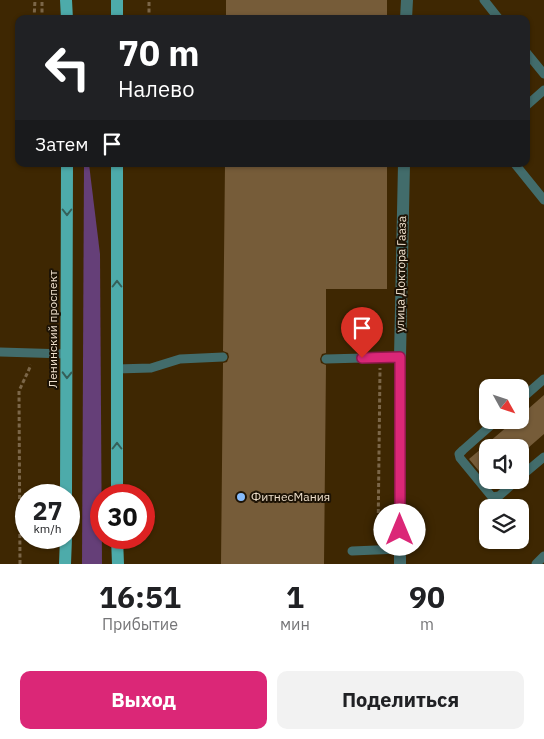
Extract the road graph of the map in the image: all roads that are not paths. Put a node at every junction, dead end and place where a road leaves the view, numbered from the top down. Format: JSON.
{"nodes":[{"id":1,"x":66,"y":0,"type":"edge"},
{"id":2,"x":118,"y":0,"type":"edge"},
{"id":3,"x":407,"y":0,"type":"edge"},
{"id":4,"x":484,"y":0,"type":"edge"},
{"id":5,"x":66,"y":15,"type":"edge"},
{"id":6,"x":117,"y":15,"type":"edge"},
{"id":7,"x":406,"y":15,"type":"edge"},
{"id":8,"x":496,"y":15,"type":"edge"},
{"id":9,"x":530,"y":57,"type":"edge"},
{"id":10,"x":544,"y":74,"type":"edge"},
{"id":11,"x":544,"y":90,"type":"edge"},
{"id":12,"x":530,"y":102,"type":"edge"},
{"id":13,"x":67,"y":167,"type":"edge"},
{"id":14,"x":117,"y":167,"type":"edge"},
{"id":15,"x":404,"y":167,"type":"edge"},
{"id":16,"x":517,"y":167,"type":"edge"},
{"id":17,"x":544,"y":200,"type":"edge"},
{"id":18,"x":0,"y":352,"type":"edge"},
{"id":19,"x":67,"y":354,"type":"junction"},
{"id":20,"x":223,"y":357,"type":"dead end"},
{"id":21,"x":400,"y":357,"type":"junction"},
{"id":22,"x":326,"y":359,"type":"dead end"},
{"id":23,"x":116,"y":368,"type":"junction"},
{"id":24,"x":544,"y":379,"type":"edge"},
{"id":25,"x":529,"y":392,"type":"edge"},
{"id":26,"x":487,"y":429,"type":"edge"},
{"id":27,"x":544,"y":457,"type":"edge"},
{"id":28,"x":529,"y":470,"type":"edge"},
{"id":29,"x":479,"y":481,"type":"edge"},
{"id":30,"x":66,"y":484,"type":"edge"},
{"id":31,"x":117,"y":484,"type":"edge"},
{"id":32,"x":485,"y":489,"type":"edge"},
{"id":33,"x":507,"y":489,"type":"edge"},
{"id":34,"x":66,"y":549,"type":"edge"},
{"id":35,"x":117,"y":549,"type":"edge"},
{"id":36,"x":400,"y":549,"type":"junction"},
{"id":37,"x":352,"y":551,"type":"dead end"},
{"id":38,"x":544,"y":556,"type":"edge"},
{"id":39,"x":65,"y":564,"type":"edge"},
{"id":40,"x":118,"y":564,"type":"edge"},
{"id":41,"x":400,"y":564,"type":"edge"},
{"id":42,"x":536,"y":564,"type":"edge"}],
"edges":[{"from":1,"to":5,"type":"main road"},
{"from":2,"to":6,"type":"main road"},
{"from":3,"to":7,"type":"street"},
{"from":4,"to":8,"type":"lane"},
{"from":9,"to":10,"type":"lane"},
{"from":11,"to":12,"type":"lane"},
{"from":13,"to":19,"type":"main road","name":"Ленинский проспект","one_way":true},
{"from":23,"to":14,"type":"main road","one_way":true},
{"from":15,"to":21,"type":"street","name":"улица Доктора Гааза"},
{"from":16,"to":17,"type":"lane"},
{"from":18,"to":19,"type":"lane"},
{"from":19,"to":30,"type":"main road","name":"Ленинский проспект","one_way":true},
{"from":20,"to":23,"type":"lane"},
{"from":21,"to":22,"type":"lane"},
{"from":21,"to":36,"type":"street","name":"улица Доктора Гааза"},
{"from":31,"to":23,"type":"main road","one_way":true},
{"from":24,"to":25,"type":"lane"},
{"from":26,"to":29,"type":"lane"},
{"from":27,"to":28,"type":"lane"},
{"from":32,"to":33,"type":"lane"},
{"from":34,"to":39,"type":"main road"},
{"from":35,"to":40,"type":"main road"},
{"from":36,"to":37,"type":"lane"},
{"from":36,"to":41,"type":"street","name":"улица Доктора Гааза"},
{"from":38,"to":42,"type":"lane"}]}
